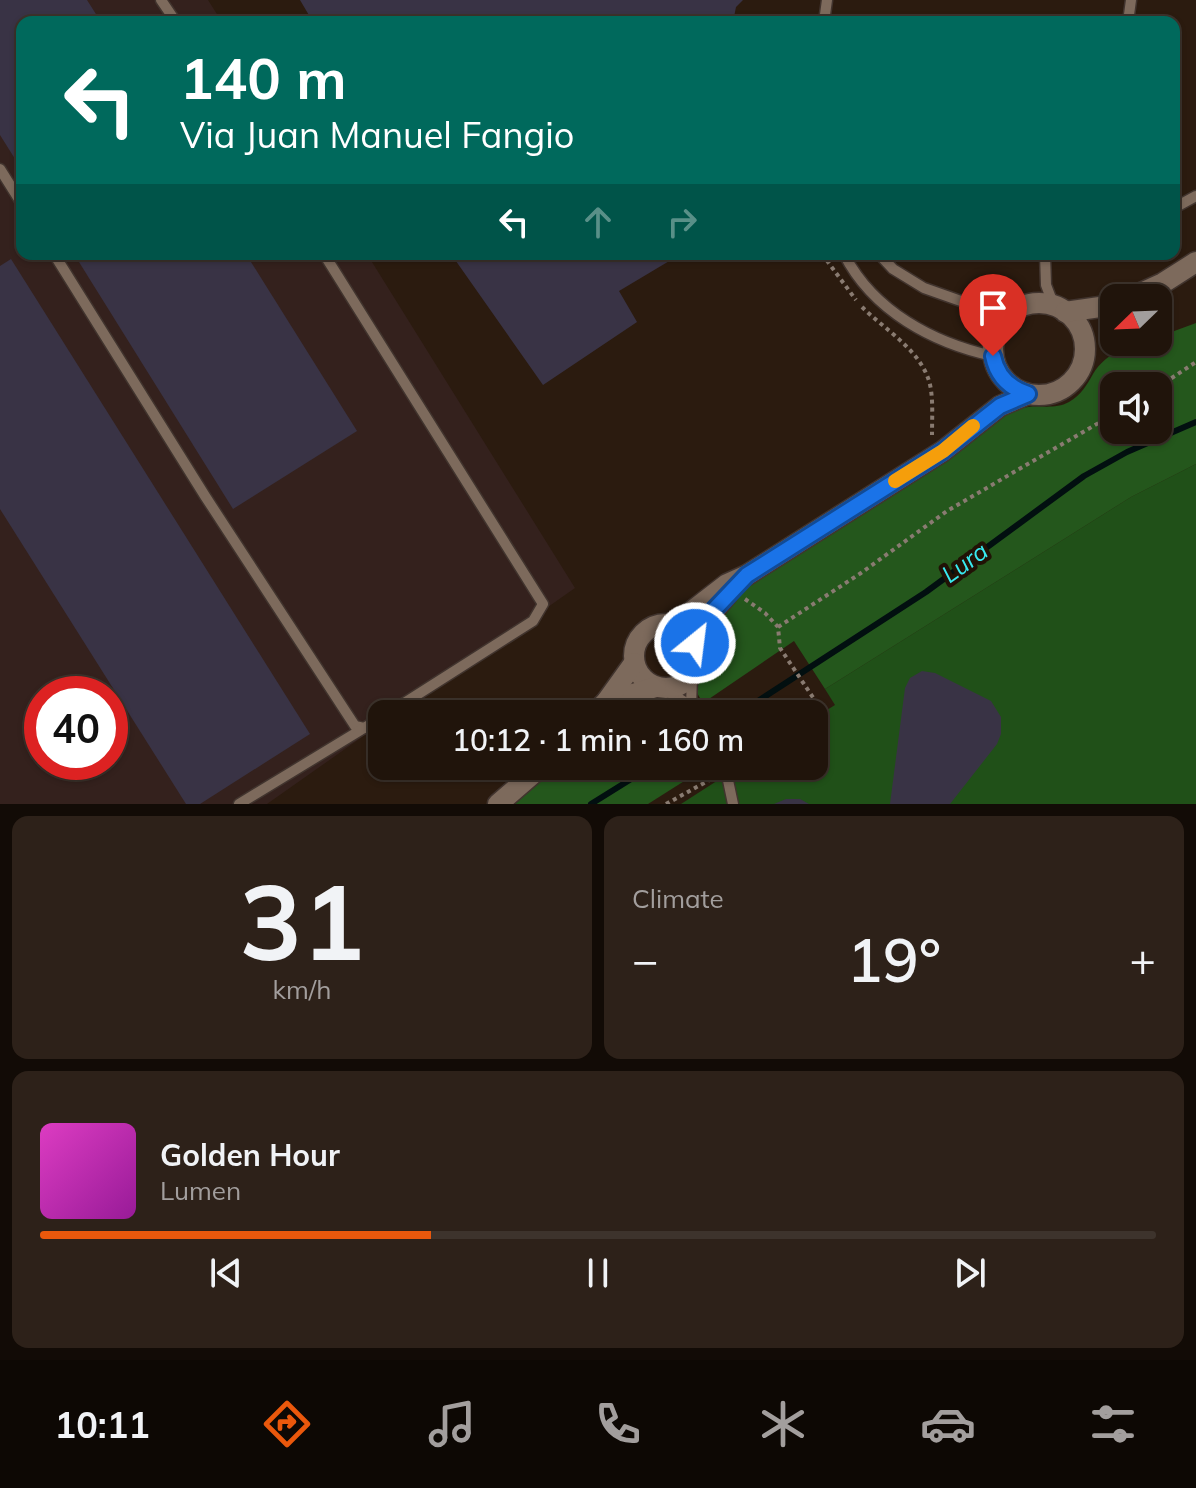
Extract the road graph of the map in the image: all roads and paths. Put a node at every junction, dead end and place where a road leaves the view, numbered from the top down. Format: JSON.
{"nodes":[{"id":1,"x":0,"y":169,"type":"edge"},
{"id":2,"x":16,"y":194,"type":"edge"},
{"id":3,"x":58,"y":260,"type":"edge"},
{"id":4,"x":328,"y":260,"type":"edge"},
{"id":5,"x":826,"y":260,"type":"edge"},
{"id":6,"x":848,"y":260,"type":"edge"},
{"id":7,"x":885,"y":260,"type":"edge"},
{"id":8,"x":1045,"y":260,"type":"edge"},
{"id":9,"x":1196,"y":262,"type":"edge"},
{"id":10,"x":1161,"y":284,"type":"edge"},
{"id":11,"x":1100,"y":306,"type":"edge"},
{"id":12,"x":1060,"y":309,"type":"junction"},
{"id":13,"x":998,"y":327,"type":"junction"},
{"id":14,"x":1196,"y":362,"type":"edge"},
{"id":15,"x":996,"y":365,"type":"junction"},
{"id":16,"x":1172,"y":378,"type":"edge"},
{"id":17,"x":1028,"y":394,"type":"junction"},
{"id":18,"x":1100,"y":422,"type":"edge"},
{"id":19,"x":969,"y":429,"type":"junction"},
{"id":20,"x":930,"y":440,"type":"dead end"},
{"id":21,"x":741,"y":581,"type":"junction"},
{"id":22,"x":674,"y":625,"type":"junction"},
{"id":23,"x":778,"y":627,"type":"junction"},
{"id":24,"x":695,"y":643,"type":"junction"},
{"id":25,"x":634,"y":663,"type":"junction"},
{"id":26,"x":692,"y":676,"type":"junction"},
{"id":27,"x":660,"y":688,"type":"junction"},
{"id":28,"x":409,"y":700,"type":"edge"},
{"id":29,"x":606,"y":700,"type":"edge"},
{"id":30,"x":624,"y":700,"type":"edge"},
{"id":31,"x":679,"y":700,"type":"edge"},
{"id":32,"x":693,"y":700,"type":"edge"},
{"id":33,"x":815,"y":700,"type":"edge"},
{"id":34,"x":368,"y":726,"type":"edge"},
{"id":35,"x":364,"y":728,"type":"junction"},
{"id":36,"x":526,"y":780,"type":"edge"},
{"id":37,"x":706,"y":780,"type":"edge"},
{"id":38,"x":728,"y":780,"type":"edge"},
{"id":39,"x":239,"y":804,"type":"edge"},
{"id":40,"x":498,"y":804,"type":"edge"},
{"id":41,"x":666,"y":804,"type":"edge"},
{"id":42,"x":733,"y":804,"type":"edge"}],
"edges":[{"from":1,"to":2,"type":"lane"},
{"from":3,"to":35,"type":"lane"},
{"from":4,"to":28,"type":"lane"},
{"from":5,"to":20,"type":"path"},
{"from":6,"to":15,"type":"lane"},
{"from":7,"to":13,"type":"lane"},
{"from":8,"to":12,"type":"lane"},
{"from":9,"to":10,"type":"street"},
{"from":11,"to":12,"type":"street"},
{"from":12,"to":13,"type":"street"},
{"from":12,"to":17,"type":"street"},
{"from":13,"to":15,"type":"street"},
{"from":14,"to":16,"type":"path"},
{"from":15,"to":17,"type":"street"},
{"from":15,"to":19,"type":"street"},
{"from":17,"to":19,"type":"street"},
{"from":18,"to":23,"type":"path"},
{"from":19,"to":21,"type":"street"},
{"from":21,"to":22,"type":"street"},
{"from":21,"to":23,"type":"path"},
{"from":21,"to":24,"type":"street"},
{"from":22,"to":24,"type":"street"},
{"from":22,"to":25,"type":"street"},
{"from":23,"to":33,"type":"path"},
{"from":24,"to":26,"type":"street"},
{"from":25,"to":27,"type":"street"},
{"from":25,"to":29,"type":"street"},
{"from":26,"to":27,"type":"street"},
{"from":26,"to":32,"type":"lane"},
{"from":27,"to":30,"type":"street"},
{"from":27,"to":31,"type":"lane"},
{"from":34,"to":35,"type":"lane"},
{"from":35,"to":39,"type":"lane"},
{"from":36,"to":40,"type":"street"},
{"from":37,"to":41,"type":"path"},
{"from":38,"to":42,"type":"lane"}]}
